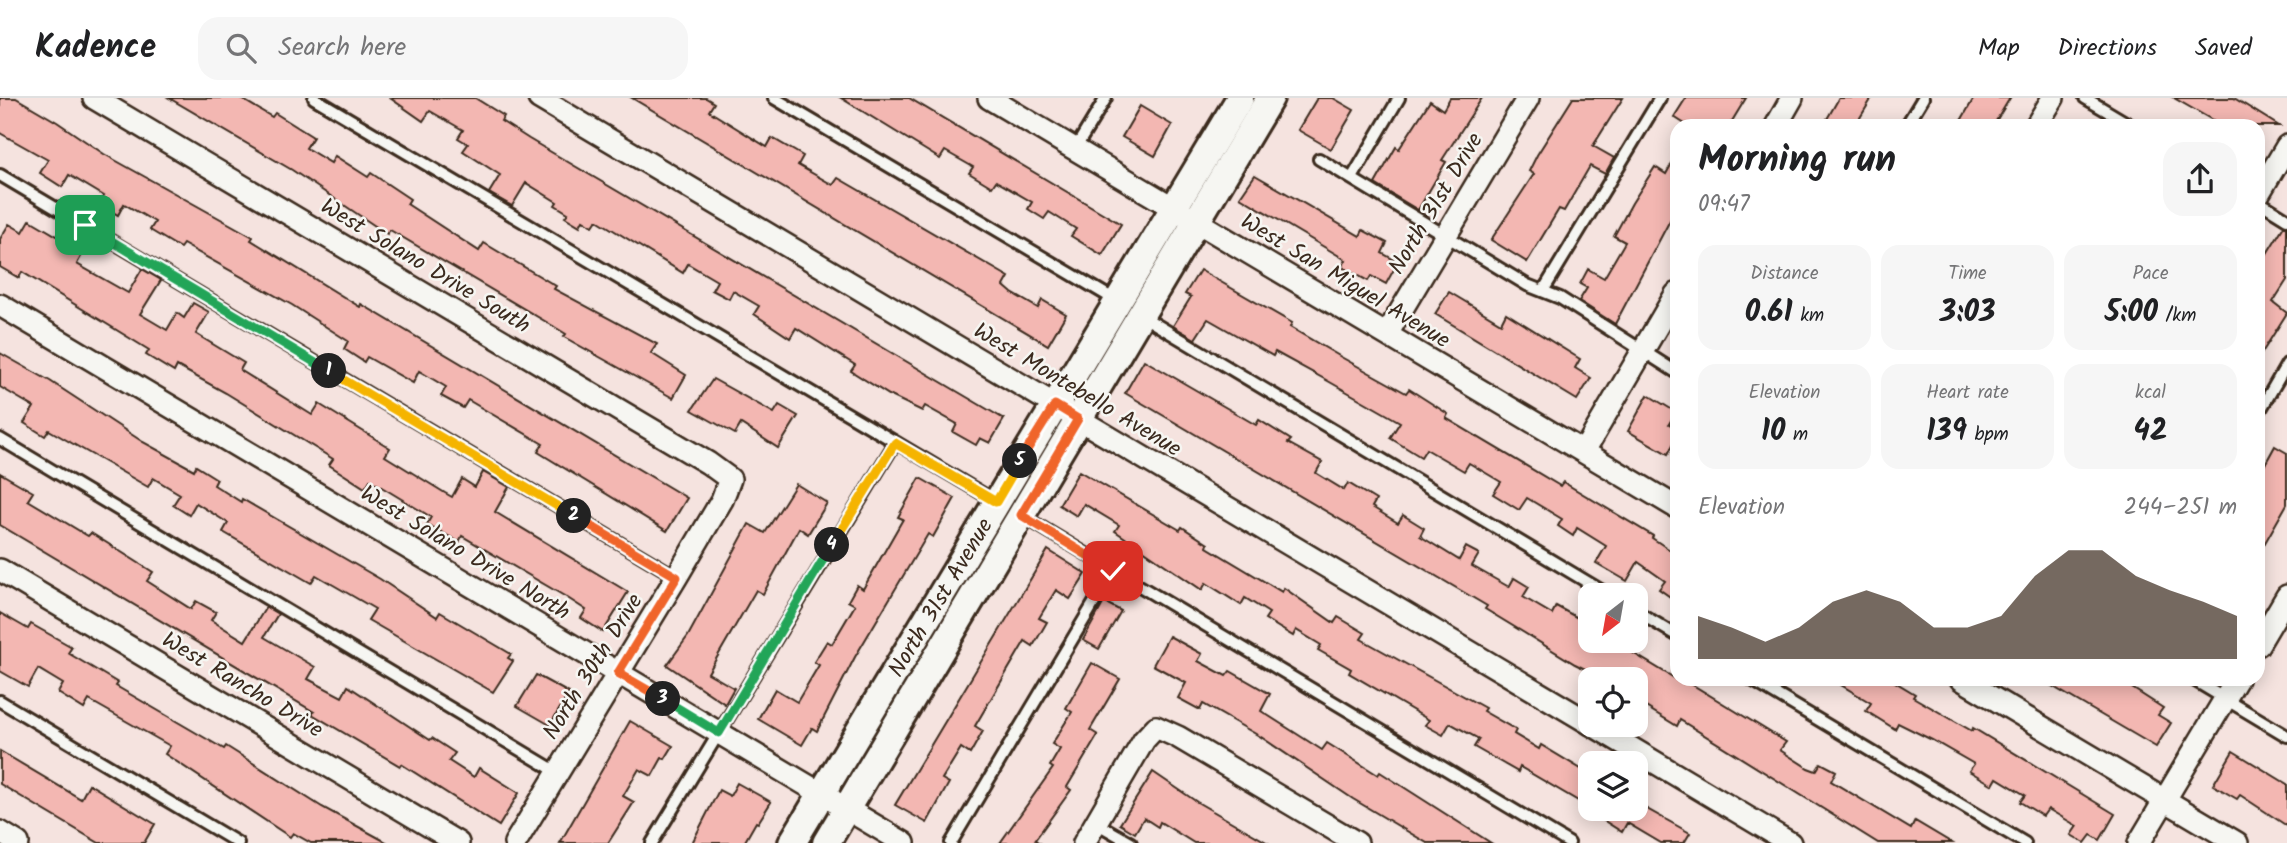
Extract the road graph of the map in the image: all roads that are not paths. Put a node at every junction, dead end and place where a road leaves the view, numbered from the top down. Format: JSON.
{"nodes":[{"id":1,"x":94,"y":98,"type":"edge"},
{"id":2,"x":314,"y":98,"type":"edge"},
{"id":3,"x":539,"y":98,"type":"edge"},
{"id":4,"x":774,"y":98,"type":"edge"},
{"id":5,"x":989,"y":98,"type":"edge"},
{"id":6,"x":1106,"y":98,"type":"edge"},
{"id":7,"x":1240,"y":98,"type":"edge"},
{"id":8,"x":1270,"y":98,"type":"edge"},
{"id":9,"x":1399,"y":98,"type":"edge"},
{"id":10,"x":1528,"y":98,"type":"edge"},
{"id":11,"x":1660,"y":98,"type":"edge"},
{"id":12,"x":1792,"y":98,"type":"edge"},
{"id":13,"x":1923,"y":98,"type":"edge"},
{"id":14,"x":2053,"y":98,"type":"edge"},
{"id":15,"x":2085,"y":98,"type":"edge"},
{"id":16,"x":1780,"y":119,"type":"edge"},
{"id":17,"x":1910,"y":119,"type":"edge"},
{"id":18,"x":2040,"y":119,"type":"edge"},
{"id":19,"x":2120,"y":119,"type":"edge"},
{"id":20,"x":2287,"y":146,"type":"edge"},
{"id":21,"x":1075,"y":149,"type":"junction"},
{"id":22,"x":1319,"y":159,"type":"dead end"},
{"id":23,"x":0,"y":175,"type":"edge"},
{"id":24,"x":1352,"y":178,"type":"junction"},
{"id":25,"x":2265,"y":183,"type":"edge"},
{"id":26,"x":2265,"y":205,"type":"edge"},
{"id":27,"x":1172,"y":208,"type":"junction"},
{"id":28,"x":2287,"y":219,"type":"edge"},
{"id":29,"x":1196,"y":221,"type":"junction"},
{"id":30,"x":1446,"y":236,"type":"junction"},
{"id":31,"x":1543,"y":291,"type":"junction"},
{"id":32,"x":1670,"y":304,"type":"edge"},
{"id":33,"x":0,"y":305,"type":"edge"},
{"id":34,"x":1128,"y":308,"type":"junction"},
{"id":35,"x":1387,"y":334,"type":"junction"},
{"id":36,"x":1642,"y":352,"type":"junction"},
{"id":37,"x":2287,"y":364,"type":"edge"},
{"id":38,"x":1670,"y":368,"type":"edge"},
{"id":39,"x":2265,"y":402,"type":"edge"},
{"id":40,"x":1055,"y":405,"type":"junction"},
{"id":41,"x":1078,"y":419,"type":"junction"},
{"id":42,"x":0,"y":439,"type":"edge"},
{"id":43,"x":895,"y":443,"type":"junction"},
{"id":44,"x":1584,"y":451,"type":"junction"},
{"id":45,"x":730,"y":479,"type":"joint"},
{"id":46,"x":996,"y":502,"type":"junction"},
{"id":47,"x":1670,"y":503,"type":"edge"},
{"id":48,"x":1021,"y":515,"type":"junction"},
{"id":49,"x":0,"y":570,"type":"edge"},
{"id":50,"x":1113,"y":571,"type":"junction"},
{"id":51,"x":677,"y":577,"type":"junction"},
{"id":52,"x":1589,"y":583,"type":"edge"},
{"id":53,"x":2287,"y":596,"type":"edge"},
{"id":54,"x":1648,"y":618,"type":"edge"},
{"id":55,"x":1670,"y":631,"type":"edge"},
{"id":56,"x":2265,"y":634,"type":"edge"},
{"id":57,"x":618,"y":673,"type":"junction"},
{"id":58,"x":1762,"y":686,"type":"edge"},
{"id":59,"x":1975,"y":686,"type":"edge"},
{"id":60,"x":2204,"y":686,"type":"edge"},
{"id":61,"x":2233,"y":686,"type":"edge"},
{"id":62,"x":2225,"y":699,"type":"junction"},
{"id":63,"x":0,"y":701,"type":"edge"},
{"id":64,"x":1578,"y":716,"type":"edge"},
{"id":65,"x":719,"y":733,"type":"junction"},
{"id":66,"x":2287,"y":736,"type":"edge"},
{"id":67,"x":1613,"y":737,"type":"edge"},
{"id":68,"x":557,"y":772,"type":"junction"},
{"id":69,"x":822,"y":794,"type":"junction"},
{"id":70,"x":2166,"y":799,"type":"junction"},
{"id":71,"x":846,"y":809,"type":"junction"},
{"id":72,"x":1096,"y":822,"type":"junction"},
{"id":73,"x":0,"y":832,"type":"edge"},
{"id":74,"x":1350,"y":841,"type":"edge"},
{"id":75,"x":18,"y":843,"type":"edge"},
{"id":76,"x":238,"y":843,"type":"edge"},
{"id":77,"x":458,"y":843,"type":"edge"},
{"id":78,"x":515,"y":843,"type":"edge"},
{"id":79,"x":652,"y":843,"type":"edge"},
{"id":80,"x":792,"y":843,"type":"edge"},
{"id":81,"x":826,"y":843,"type":"edge"},
{"id":82,"x":904,"y":843,"type":"edge"},
{"id":83,"x":951,"y":843,"type":"edge"},
{"id":84,"x":1084,"y":843,"type":"edge"},
{"id":85,"x":1131,"y":843,"type":"edge"},
{"id":86,"x":1569,"y":843,"type":"edge"},
{"id":87,"x":1790,"y":843,"type":"edge"},
{"id":88,"x":2025,"y":843,"type":"edge"},
{"id":89,"x":2139,"y":843,"type":"edge"},
{"id":90,"x":2238,"y":843,"type":"edge"}],
"edges":[{"from":1,"to":45,"type":"street","name":"West Solano Drive South"},
{"from":2,"to":43,"type":"lane"},
{"from":3,"to":40,"type":"street","name":"West Montebello Avenue"},
{"from":4,"to":34,"type":"lane"},
{"from":5,"to":21,"type":"street","name":"West San Miguel Avenue"},
{"from":6,"to":21,"type":"lane"},
{"from":7,"to":27,"type":"street","name":"North 31st Avenue"},
{"from":8,"to":29,"type":"street","name":"North 31st Avenue"},
{"from":9,"to":24,"type":"lane"},
{"from":10,"to":30,"type":"street","name":"North 31st Drive"},
{"from":11,"to":31,"type":"lane"},
{"from":12,"to":16,"type":"street"},
{"from":13,"to":17,"type":"lane"},
{"from":14,"to":18,"type":"street"},
{"from":15,"to":19,"type":"lane"},
{"from":20,"to":25,"type":"street"},
{"from":21,"to":27,"type":"street","name":"West San Miguel Avenue"},
{"from":22,"to":24,"type":"lane"},
{"from":23,"to":51,"type":"lane"},
{"from":24,"to":30,"type":"lane"},
{"from":26,"to":28,"type":"lane"},
{"from":27,"to":29,"type":"street","name":"West San Miguel Avenue"},
{"from":27,"to":34,"type":"street","name":"North 31st Avenue"},
{"from":29,"to":34,"type":"street","name":"North 31st Avenue"},
{"from":29,"to":35,"type":"street","name":"West San Miguel Avenue"},
{"from":30,"to":31,"type":"lane"},
{"from":30,"to":35,"type":"street","name":"North 31st Drive"},
{"from":31,"to":36,"type":"lane"},
{"from":32,"to":36,"type":"street"},
{"from":33,"to":57,"type":"street","name":"West Solano Drive North"},
{"from":34,"to":40,"type":"street","name":"North 31st Avenue"},
{"from":34,"to":41,"type":"street","name":"North 31st Avenue"},
{"from":34,"to":52,"type":"lane"},
{"from":35,"to":44,"type":"street","name":"West San Miguel Avenue"},
{"from":36,"to":38,"type":"lane"},
{"from":36,"to":44,"type":"street"},
{"from":37,"to":39,"type":"lane"},
{"from":40,"to":41,"type":"street","name":"West Montebello Avenue"},
{"from":40,"to":46,"type":"street","name":"North 31st Avenue"},
{"from":41,"to":48,"type":"street","name":"North 31st Avenue"},
{"from":41,"to":64,"type":"street","name":"West Montebello Avenue"},
{"from":42,"to":68,"type":"lane"},
{"from":43,"to":46,"type":"lane"},
{"from":43,"to":65,"type":"lane"},
{"from":44,"to":47,"type":"street","name":"West San Miguel Avenue"},
{"from":45,"to":51,"type":"street","name":"North 30th Drive"},
{"from":46,"to":69,"type":"street","name":"North 31st Avenue"},
{"from":48,"to":50,"type":"lane"},
{"from":48,"to":71,"type":"street","name":"North 31st Avenue"},
{"from":49,"to":77,"type":"street","name":"West Rancho Drive"},
{"from":50,"to":83,"type":"lane"},
{"from":50,"to":86,"type":"lane"},
{"from":51,"to":57,"type":"street","name":"North 30th Drive"},
{"from":53,"to":56,"type":"street"},
{"from":54,"to":55,"type":"lane"},
{"from":57,"to":65,"type":"street","name":"West Solano Drive North"},
{"from":57,"to":68,"type":"street","name":"North 30th Drive"},
{"from":58,"to":88,"type":"lane"},
{"from":59,"to":70,"type":"street"},
{"from":60,"to":62,"type":"lane"},
{"from":61,"to":62,"type":"street"},
{"from":62,"to":66,"type":"lane"},
{"from":62,"to":70,"type":"street"},
{"from":63,"to":76,"type":"lane"},
{"from":65,"to":69,"type":"street","name":"West Solano Drive North"},
{"from":65,"to":79,"type":"lane"},
{"from":67,"to":87,"type":"street","name":"West Montebello Avenue"},
{"from":68,"to":78,"type":"street","name":"North 30th Drive"},
{"from":69,"to":71,"type":"street","name":"West Solano Drive North"},
{"from":69,"to":80,"type":"street","name":"North 31st Avenue"},
{"from":70,"to":89,"type":"street"},
{"from":70,"to":90,"type":"street"},
{"from":71,"to":81,"type":"street","name":"North 31st Avenue"},
{"from":71,"to":82,"type":"street","name":"West Solano Drive North"},
{"from":72,"to":74,"type":"street"},
{"from":72,"to":84,"type":"street"},
{"from":72,"to":85,"type":"lane"},
{"from":73,"to":75,"type":"street"}]}
